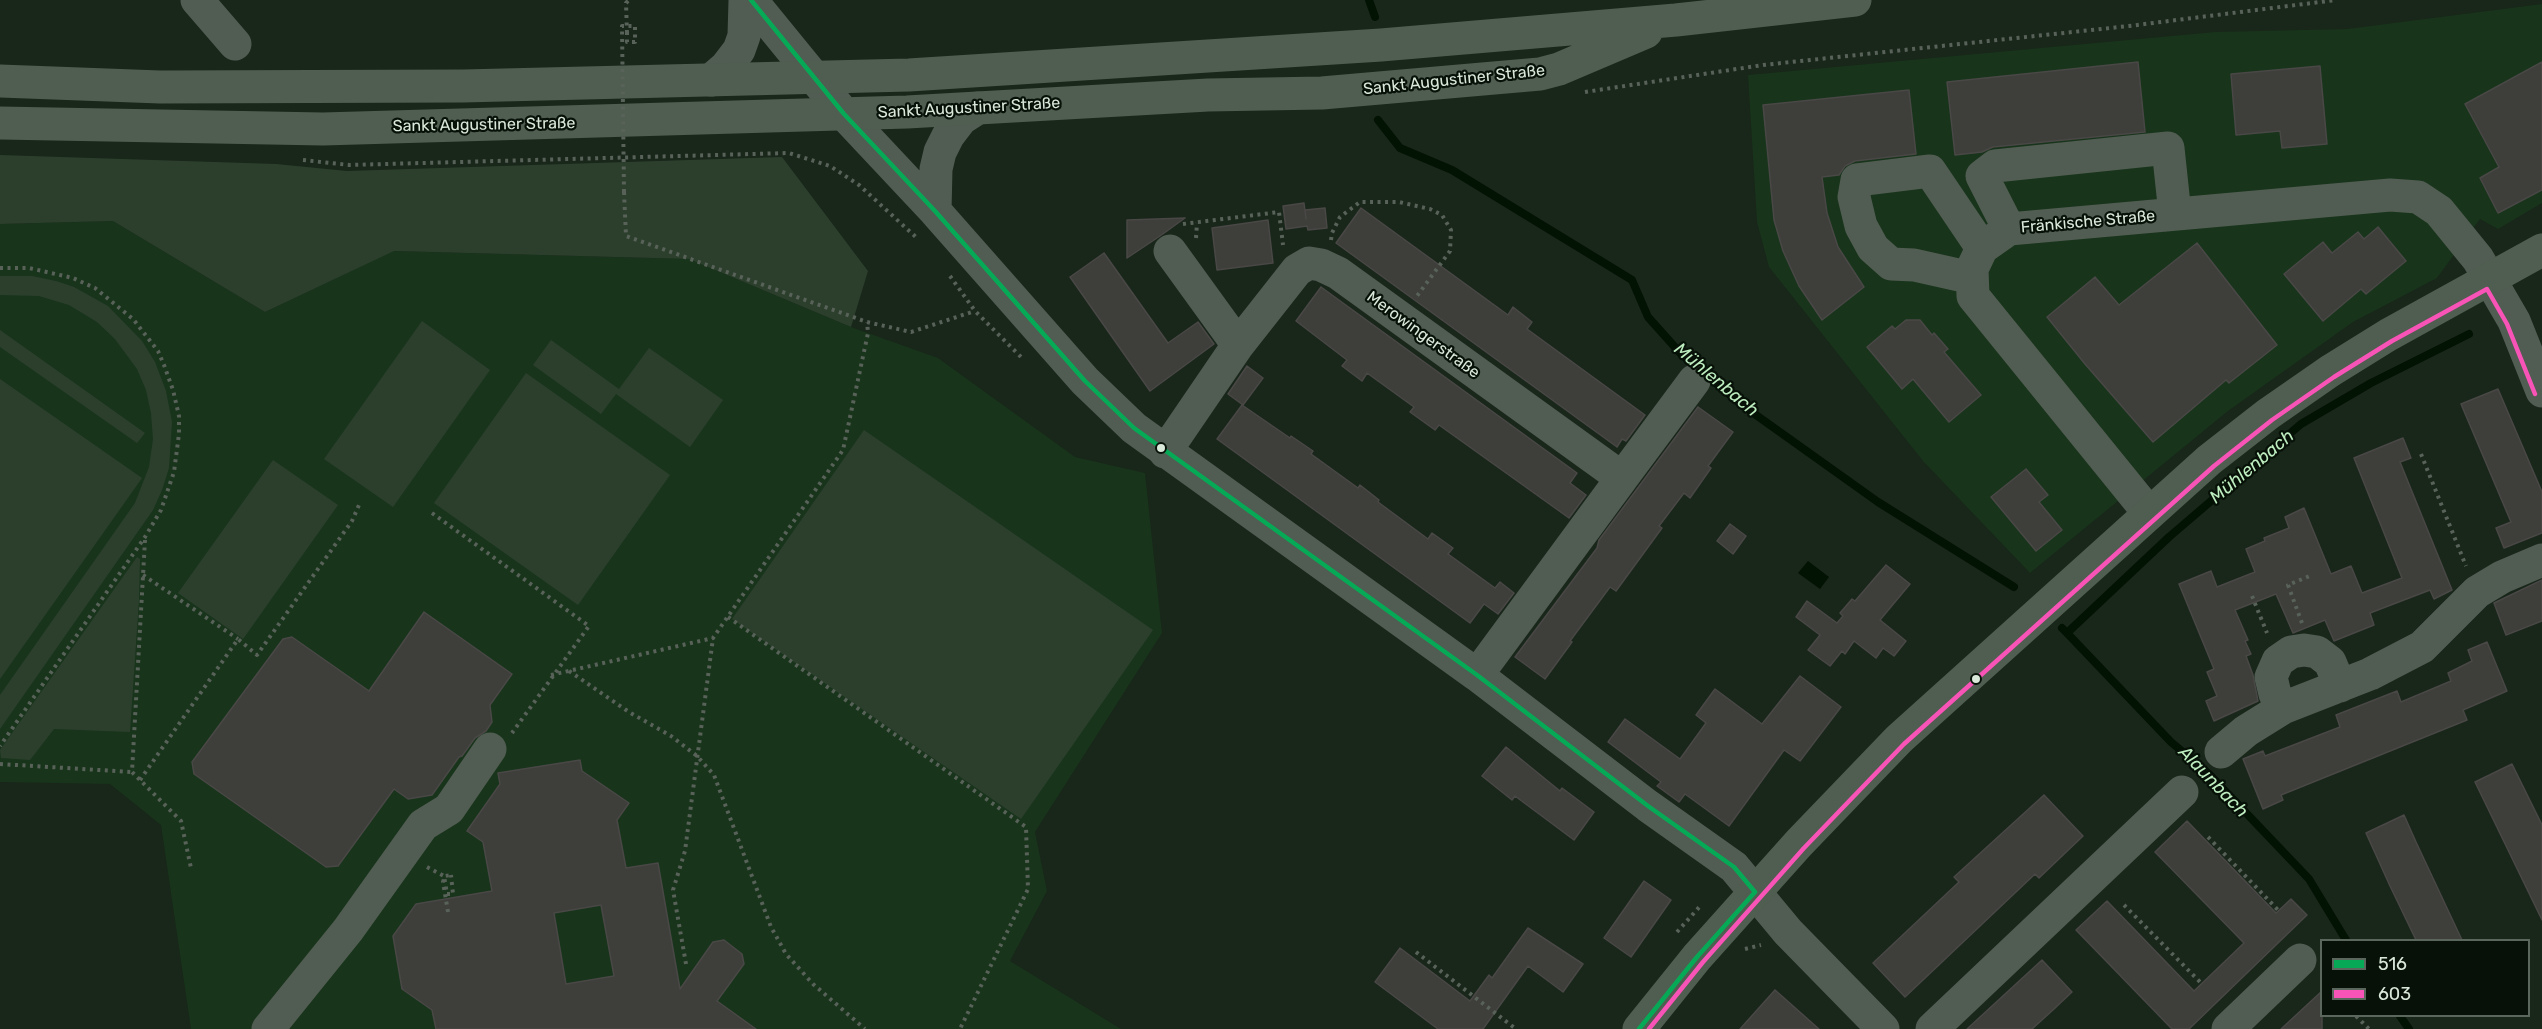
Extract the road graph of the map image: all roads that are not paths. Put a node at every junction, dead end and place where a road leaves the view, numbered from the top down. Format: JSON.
{"nodes":[{"id":1,"x":197,"y":0,"type":"edge"},
{"id":2,"x":745,"y":0,"type":"edge"},
{"id":3,"x":751,"y":0,"type":"edge"},
{"id":4,"x":1855,"y":0,"type":"edge"},
{"id":5,"x":1676,"y":20,"type":"junction"},
{"id":6,"x":235,"y":44,"type":"dead end"},
{"id":7,"x":816,"y":78,"type":"junction"},
{"id":8,"x":711,"y":80,"type":"junction"},
{"id":9,"x":0,"y":81,"type":"edge"},
{"id":10,"x":978,"y":108,"type":"junction"},
{"id":11,"x":844,"y":114,"type":"junction"},
{"id":12,"x":0,"y":123,"type":"edge"},
{"id":13,"x":935,"y":211,"type":"junction"},
{"id":14,"x":2175,"y":214,"type":"junction"},
{"id":15,"x":2009,"y":229,"type":"junction"},
{"id":16,"x":1176,"y":238,"type":"road end"},
{"id":17,"x":2542,"y":250,"type":"edge"},
{"id":18,"x":2490,"y":279,"type":"junction"},
{"id":19,"x":1238,"y":345,"type":"junction"},
{"id":20,"x":1694,"y":381,"type":"dead end"},
{"id":21,"x":2542,"y":390,"type":"edge"},
{"id":22,"x":1165,"y":452,"type":"junction"},
{"id":23,"x":1622,"y":478,"type":"junction"},
{"id":24,"x":2149,"y":513,"type":"junction"},
{"id":25,"x":2542,"y":560,"type":"edge"},
{"id":26,"x":1477,"y":675,"type":"junction"},
{"id":27,"x":2340,"y":686,"type":"junction"},
{"id":28,"x":2283,"y":708,"type":"junction"},
{"id":29,"x":490,"y":749,"type":"road end"},
{"id":30,"x":2221,"y":752,"type":"dead end"},
{"id":31,"x":2182,"y":792,"type":"dead end"},
{"id":32,"x":1755,"y":892,"type":"junction"},
{"id":33,"x":2300,"y":960,"type":"dead end"},
{"id":34,"x":268,"y":1029,"type":"edge"},
{"id":35,"x":1639,"y":1029,"type":"edge"},
{"id":36,"x":1883,"y":1029,"type":"edge"},
{"id":37,"x":1932,"y":1029,"type":"edge"},
{"id":38,"x":2228,"y":1029,"type":"edge"}],
"edges":[{"from":1,"to":6,"type":"street"},
{"from":2,"to":8,"type":"street"},
{"from":3,"to":7,"type":"street"},
{"from":4,"to":5,"type":"main road","name":"Sankt Augustiner Straße"},
{"from":5,"to":7,"type":"main road","name":"Sankt Augustiner Straße"},
{"from":5,"to":10,"type":"main road","name":"Sankt Augustiner Straße"},
{"from":7,"to":8,"type":"main road","name":"Sankt Augustiner Straße"},
{"from":7,"to":11,"type":"street"},
{"from":8,"to":9,"type":"main road","name":"Sankt Augustiner Straße"},
{"from":10,"to":11,"type":"main road","name":"Sankt Augustiner Straße"},
{"from":10,"to":13,"type":"street"},
{"from":11,"to":12,"type":"main road","name":"Sankt Augustiner Straße"},
{"from":11,"to":13,"type":"street"},
{"from":13,"to":22,"type":"street"},
{"from":14,"to":15,"type":"street","name":"Fränkische Straße"},
{"from":14,"to":15,"type":"street"},
{"from":14,"to":18,"type":"street","name":"Fränkische Straße"},
{"from":15,"to":24,"type":"street","name":"Fränkische Straße"},
{"from":16,"to":19,"type":"street"},
{"from":17,"to":18,"type":"main road"},
{"from":18,"to":21,"type":"street","name":"Fränkische Straße"},
{"from":18,"to":24,"type":"main road"},
{"from":19,"to":22,"type":"street"},
{"from":19,"to":23,"type":"street","name":"Merowingerstraße"},
{"from":20,"to":23,"type":"street"},
{"from":22,"to":26,"type":"street"},
{"from":23,"to":26,"type":"street"},
{"from":24,"to":32,"type":"main road"},
{"from":25,"to":27,"type":"street"},
{"from":26,"to":32,"type":"street"},
{"from":27,"to":28,"type":"street"},
{"from":27,"to":28,"type":"street"},
{"from":28,"to":30,"type":"street"},
{"from":29,"to":34,"type":"street"},
{"from":31,"to":37,"type":"street"},
{"from":32,"to":35,"type":"main road"},
{"from":32,"to":36,"type":"street"},
{"from":33,"to":38,"type":"street"}]}
